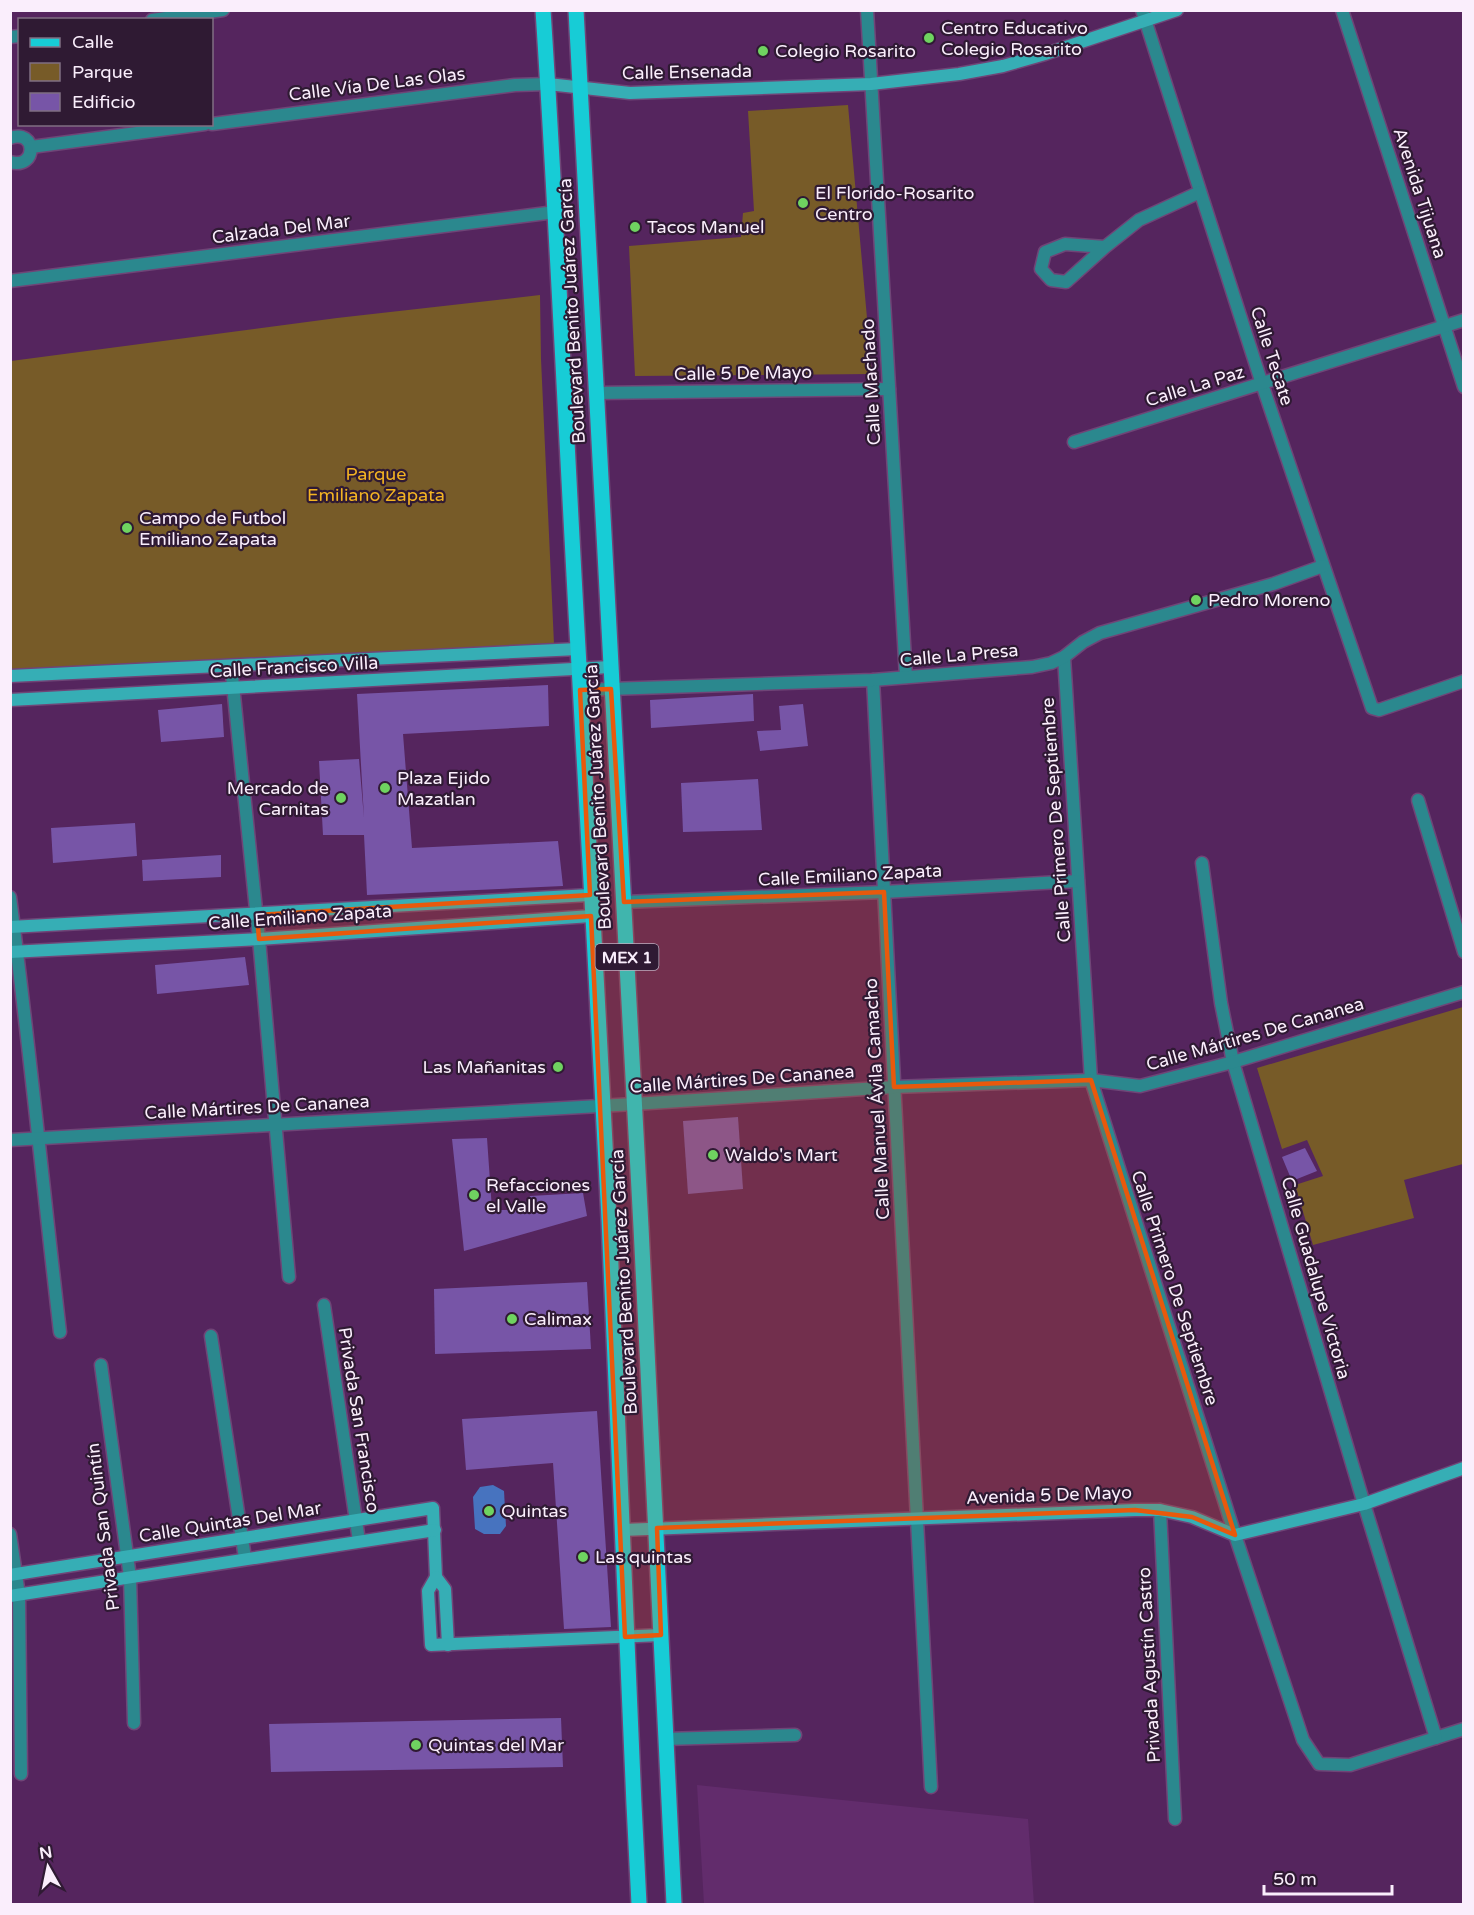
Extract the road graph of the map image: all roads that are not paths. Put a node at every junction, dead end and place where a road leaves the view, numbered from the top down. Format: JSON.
{"nodes":[{"id":1,"x":224,"y":10,"type":"edge"},
{"id":2,"x":543,"y":10,"type":"edge"},
{"id":3,"x":576,"y":10,"type":"edge"},
{"id":4,"x":867,"y":10,"type":"edge"},
{"id":5,"x":1177,"y":10,"type":"edge"},
{"id":6,"x":1342,"y":10,"type":"edge"},
{"id":7,"x":1143,"y":16,"type":"edge"},
{"id":8,"x":166,"y":18,"type":"edge"},
{"id":9,"x":548,"y":84,"type":"junction"},
{"id":10,"x":871,"y":84,"type":"junction"},
{"id":11,"x":580,"y":87,"type":"junction"},
{"id":12,"x":213,"y":124,"type":"edge"},
{"id":13,"x":190,"y":126,"type":"edge"},
{"id":14,"x":10,"y":138,"type":"edge"},
{"id":15,"x":31,"y":147,"type":"junction"},
{"id":16,"x":10,"y":162,"type":"edge"},
{"id":17,"x":1200,"y":192,"type":"junction"},
{"id":18,"x":555,"y":212,"type":"junction"},
{"id":19,"x":1105,"y":247,"type":"junction"},
{"id":20,"x":10,"y":281,"type":"edge"},
{"id":21,"x":1464,"y":320,"type":"edge"},
{"id":22,"x":1445,"y":327,"type":"junction"},
{"id":23,"x":1262,"y":384,"type":"junction"},
{"id":24,"x":1464,"y":387,"type":"edge"},
{"id":25,"x":890,"y":389,"type":"junction"},
{"id":26,"x":597,"y":393,"type":"junction"},
{"id":27,"x":1074,"y":442,"type":"dead end"},
{"id":28,"x":1323,"y":566,"type":"junction"},
{"id":29,"x":578,"y":649,"type":"junction"},
{"id":30,"x":1064,"y":657,"type":"junction"},
{"id":31,"x":231,"y":666,"type":"junction"},
{"id":32,"x":610,"y":667,"type":"junction"},
{"id":33,"x":579,"y":669,"type":"junction"},
{"id":34,"x":10,"y":676,"type":"edge"},
{"id":35,"x":906,"y":677,"type":"junction"},
{"id":36,"x":873,"y":680,"type":"junction"},
{"id":37,"x":1464,"y":681,"type":"edge"},
{"id":38,"x":233,"y":688,"type":"junction"},
{"id":39,"x":611,"y":689,"type":"junction"},
{"id":40,"x":580,"y":690,"type":"junction"},
{"id":41,"x":10,"y":700,"type":"edge"},
{"id":42,"x":1418,"y":800,"type":"dead end"},
{"id":43,"x":1202,"y":864,"type":"dead end"},
{"id":44,"x":1078,"y":880,"type":"junction"},
{"id":45,"x":884,"y":892,"type":"junction"},
{"id":46,"x":590,"y":895,"type":"junction"},
{"id":47,"x":10,"y":897,"type":"edge"},
{"id":48,"x":624,"y":902,"type":"junction"},
{"id":49,"x":257,"y":915,"type":"junction"},
{"id":50,"x":591,"y":915,"type":"junction"},
{"id":51,"x":12,"y":927,"type":"edge"},
{"id":52,"x":259,"y":939,"type":"junction"},
{"id":53,"x":14,"y":951,"type":"edge"},
{"id":54,"x":1464,"y":952,"type":"edge"},
{"id":55,"x":1464,"y":992,"type":"edge"},
{"id":56,"x":1233,"y":1062,"type":"junction"},
{"id":57,"x":1090,"y":1080,"type":"junction"},
{"id":58,"x":894,"y":1087,"type":"junction"},
{"id":59,"x":634,"y":1104,"type":"junction"},
{"id":60,"x":603,"y":1105,"type":"junction"},
{"id":61,"x":276,"y":1124,"type":"junction"},
{"id":62,"x":37,"y":1138,"type":"junction"},
{"id":63,"x":10,"y":1140,"type":"edge"},
{"id":64,"x":289,"y":1277,"type":"dead end"},
{"id":65,"x":324,"y":1305,"type":"dead end"},
{"id":66,"x":60,"y":1332,"type":"dead end"},
{"id":67,"x":212,"y":1336,"type":"dead end"},
{"id":68,"x":101,"y":1365,"type":"dead end"},
{"id":69,"x":1464,"y":1468,"type":"edge"},
{"id":70,"x":1364,"y":1504,"type":"junction"},
{"id":71,"x":1160,"y":1510,"type":"junction"},
{"id":72,"x":916,"y":1517,"type":"junction"},
{"id":73,"x":356,"y":1521,"type":"junction"},
{"id":74,"x":657,"y":1528,"type":"junction"},
{"id":75,"x":435,"y":1530,"type":"junction"},
{"id":76,"x":622,"y":1530,"type":"junction"},
{"id":77,"x":10,"y":1534,"type":"edge"},
{"id":78,"x":1235,"y":1535,"type":"junction"},
{"id":79,"x":241,"y":1539,"type":"junction"},
{"id":80,"x":359,"y":1541,"type":"junction"},
{"id":81,"x":127,"y":1557,"type":"junction"},
{"id":82,"x":245,"y":1558,"type":"junction"},
{"id":83,"x":14,"y":1574,"type":"edge"},
{"id":84,"x":130,"y":1577,"type":"junction"},
{"id":85,"x":436,"y":1577,"type":"junction"},
{"id":86,"x":15,"y":1595,"type":"edge"},
{"id":87,"x":662,"y":1635,"type":"junction"},
{"id":88,"x":625,"y":1637,"type":"junction"},
{"id":89,"x":448,"y":1645,"type":"junction"},
{"id":90,"x":134,"y":1723,"type":"dead end"},
{"id":91,"x":1464,"y":1729,"type":"edge"},
{"id":92,"x":795,"y":1736,"type":"dead end"},
{"id":93,"x":1437,"y":1738,"type":"junction"},
{"id":94,"x":666,"y":1739,"type":"junction"},
{"id":95,"x":21,"y":1774,"type":"dead end"},
{"id":96,"x":931,"y":1786,"type":"dead end"},
{"id":97,"x":1175,"y":1819,"type":"dead end"},
{"id":98,"x":639,"y":1905,"type":"edge"},
{"id":99,"x":674,"y":1905,"type":"edge"}],
"edges":[{"from":1,"to":8,"type":"street"},
{"from":2,"to":9,"type":"main road","name":"Boulevard Benito Juárez García","number":"MEX 1"},
{"from":3,"to":11,"type":"main road","name":"Boulevard Benito Juárez García","number":"MEX 1"},
{"from":4,"to":10,"type":"street","name":"Calle Machado"},
{"from":5,"to":7,"type":"street","name":"Calle Ensenada"},
{"from":6,"to":22,"type":"street","name":"Avenida Tijuana"},
{"from":7,"to":10,"type":"street","name":"Calle Ensenada"},
{"from":7,"to":17,"type":"street","name":"Calle Tecate"},
{"from":9,"to":11,"type":"street","name":"Calle Ensenada"},
{"from":9,"to":12,"type":"street","name":"Calle Vía De Las Olas"},
{"from":9,"to":18,"type":"main road","name":"Boulevard Benito Juárez García","number":"MEX 1"},
{"from":10,"to":11,"type":"street","name":"Calle Ensenada"},
{"from":10,"to":25,"type":"street","name":"Calle Machado"},
{"from":11,"to":26,"type":"main road","name":"Boulevard Benito Juárez García","number":"MEX 1"},
{"from":13,"to":15,"type":"street"},
{"from":14,"to":15,"type":"street"},
{"from":15,"to":16,"type":"street"},
{"from":17,"to":19,"type":"street"},
{"from":17,"to":23,"type":"street","name":"Calle Tecate"},
{"from":18,"to":20,"type":"street","name":"Calzada Del Mar"},
{"from":18,"to":29,"type":"main road","name":"Boulevard Benito Juárez García","number":"MEX 1"},
{"from":19,"to":19,"type":"street"},
{"from":21,"to":22,"type":"street","name":"Calle La Paz"},
{"from":22,"to":23,"type":"street","name":"Calle La Paz"},
{"from":22,"to":24,"type":"street","name":"Avenida Tijuana"},
{"from":23,"to":27,"type":"street","name":"Calle La Paz"},
{"from":23,"to":28,"type":"street","name":"Calle Tecate"},
{"from":25,"to":26,"type":"street","name":"Calle 5 De Mayo"},
{"from":25,"to":35,"type":"street","name":"Calle Machado"},
{"from":26,"to":32,"type":"main road","name":"Boulevard Benito Juárez García","number":"MEX 1"},
{"from":28,"to":30,"type":"street","name":"Calle La Presa"},
{"from":28,"to":37,"type":"street","name":"Calle Tecate"},
{"from":29,"to":31,"type":"street","name":"Calle Francisco Villa"},
{"from":29,"to":33,"type":"main road","name":"Boulevard Benito Juárez García","number":"MEX 1"},
{"from":30,"to":35,"type":"street","name":"Calle La Presa"},
{"from":30,"to":44,"type":"street","name":"Calle Primero De Septiembre"},
{"from":31,"to":34,"type":"street","name":"Calle Francisco Villa"},
{"from":31,"to":38,"type":"street"},
{"from":32,"to":33,"type":"street","name":"Calle Francisco Villa"},
{"from":32,"to":39,"type":"main road","name":"Boulevard Benito Juárez García","number":"MEX 1"},
{"from":33,"to":38,"type":"street","name":"Calle Francisco Villa"},
{"from":33,"to":40,"type":"main road","name":"Boulevard Benito Juárez García","number":"MEX 1"},
{"from":35,"to":36,"type":"street","name":"Calle La Presa"},
{"from":36,"to":39,"type":"street","name":"Calle La Presa"},
{"from":36,"to":45,"type":"street","name":"Calle Manuel Ávila Camacho"},
{"from":38,"to":41,"type":"street","name":"Calle Francisco Villa"},
{"from":38,"to":49,"type":"street"},
{"from":39,"to":40,"type":"street","name":"Calle La Presa"},
{"from":39,"to":48,"type":"main road","name":"Boulevard Benito Juárez García","number":"MEX 1"},
{"from":40,"to":46,"type":"main road","name":"Boulevard Benito Juárez García","number":"MEX 1"},
{"from":42,"to":54,"type":"street"},
{"from":43,"to":56,"type":"street","name":"Calle Guadalupe Victoria"},
{"from":44,"to":45,"type":"street","name":"Calle Emiliano Zapata"},
{"from":44,"to":57,"type":"street","name":"Calle Primero De Septiembre"},
{"from":45,"to":48,"type":"street","name":"Calle Emiliano Zapata"},
{"from":45,"to":58,"type":"street","name":"Calle Manuel Ávila Camacho"},
{"from":46,"to":49,"type":"street","name":"Calle Emiliano Zapata"},
{"from":46,"to":50,"type":"main road","name":"Boulevard Benito Juárez García","number":"MEX 1"},
{"from":47,"to":51,"type":"street"},
{"from":48,"to":59,"type":"main road","name":"Boulevard Benito Juárez García","number":"MEX 1"},
{"from":49,"to":51,"type":"street","name":"Calle Emiliano Zapata"},
{"from":49,"to":52,"type":"street"},
{"from":50,"to":52,"type":"street","name":"Calle Emiliano Zapata"},
{"from":50,"to":60,"type":"main road","name":"Boulevard Benito Juárez García","number":"MEX 1"},
{"from":51,"to":53,"type":"street"},
{"from":52,"to":53,"type":"street","name":"Calle Emiliano Zapata"},
{"from":52,"to":61,"type":"street"},
{"from":53,"to":62,"type":"street"},
{"from":55,"to":56,"type":"street","name":"Calle Mártires De Cananea"},
{"from":56,"to":57,"type":"street","name":"Calle Mártires De Cananea"},
{"from":56,"to":70,"type":"street","name":"Calle Guadalupe Victoria"},
{"from":57,"to":58,"type":"street","name":"Calle Mártires De Cananea"},
{"from":57,"to":78,"type":"street","name":"Calle Primero De Septiembre"},
{"from":58,"to":59,"type":"street","name":"Calle Mártires De Cananea"},
{"from":58,"to":72,"type":"street","name":"Calle Manuel Ávila Camacho"},
{"from":59,"to":60,"type":"street","name":"Calle Mártires De Cananea"},
{"from":59,"to":74,"type":"main road","name":"Boulevard Benito Juárez García","number":"MEX 1"},
{"from":60,"to":61,"type":"street","name":"Calle Mártires De Cananea"},
{"from":60,"to":76,"type":"main road","name":"Boulevard Benito Juárez García","number":"MEX 1"},
{"from":61,"to":62,"type":"street","name":"Calle Mártires De Cananea"},
{"from":61,"to":64,"type":"street"},
{"from":62,"to":63,"type":"street","name":"Calle Mártires De Cananea"},
{"from":62,"to":66,"type":"street"},
{"from":65,"to":73,"type":"street","name":"Privada San Francisco"},
{"from":67,"to":79,"type":"street"},
{"from":68,"to":81,"type":"street","name":"Privada San Quintín"},
{"from":69,"to":70,"type":"street"},
{"from":70,"to":78,"type":"street"},
{"from":70,"to":93,"type":"street","name":"Calle Guadalupe Victoria"},
{"from":71,"to":72,"type":"street","name":"Avenida 5 De Mayo"},
{"from":71,"to":78,"type":"street","name":"Avenida 5 De Mayo"},
{"from":71,"to":97,"type":"street","name":"Privada Agustín Castro"},
{"from":72,"to":74,"type":"street","name":"Avenida 5 De Mayo"},
{"from":72,"to":96,"type":"street","name":"Calle Manuel Ávila Camacho"},
{"from":73,"to":75,"type":"street","name":"Calle Quintas Del Mar"},
{"from":73,"to":79,"type":"street","name":"Calle Quintas Del Mar"},
{"from":73,"to":80,"type":"street","name":"Privada San Francisco"},
{"from":74,"to":76,"type":"street","name":"Avenida 5 De Mayo"},
{"from":74,"to":87,"type":"main road","name":"Boulevard Benito Juárez García","number":"MEX 1"},
{"from":75,"to":80,"type":"street"},
{"from":75,"to":85,"type":"street","name":"Calle Quintas Del Mar"},
{"from":76,"to":88,"type":"main road","name":"Boulevard Benito Juárez García","number":"MEX 1"},
{"from":77,"to":83,"type":"street"},
{"from":78,"to":93,"type":"street","name":"Calle Primero De Septiembre"},
{"from":79,"to":81,"type":"street","name":"Calle Quintas Del Mar"},
{"from":79,"to":82,"type":"street"},
{"from":80,"to":82,"type":"street"},
{"from":81,"to":83,"type":"street","name":"Calle Quintas Del Mar"},
{"from":81,"to":84,"type":"street","name":"Privada San Quintín"},
{"from":82,"to":84,"type":"street"},
{"from":83,"to":86,"type":"street"},
{"from":84,"to":86,"type":"street"},
{"from":84,"to":90,"type":"street","name":"Privada San Quintín"},
{"from":85,"to":89,"type":"street","name":"Calle Quintas Del Mar"},
{"from":85,"to":89,"type":"street","name":"Calle Quintas Del Mar"},
{"from":86,"to":95,"type":"street"},
{"from":87,"to":88,"type":"street"},
{"from":87,"to":94,"type":"main road","name":"Boulevard Benito Juárez García","number":"MEX 1"},
{"from":88,"to":89,"type":"street"},
{"from":88,"to":98,"type":"main road","name":"Boulevard Benito Juárez García","number":"MEX 1"},
{"from":91,"to":93,"type":"street","name":"Calle Primero De Septiembre"},
{"from":92,"to":94,"type":"street"},
{"from":94,"to":99,"type":"main road","name":"Boulevard Benito Juárez García","number":"MEX 1"}]}
